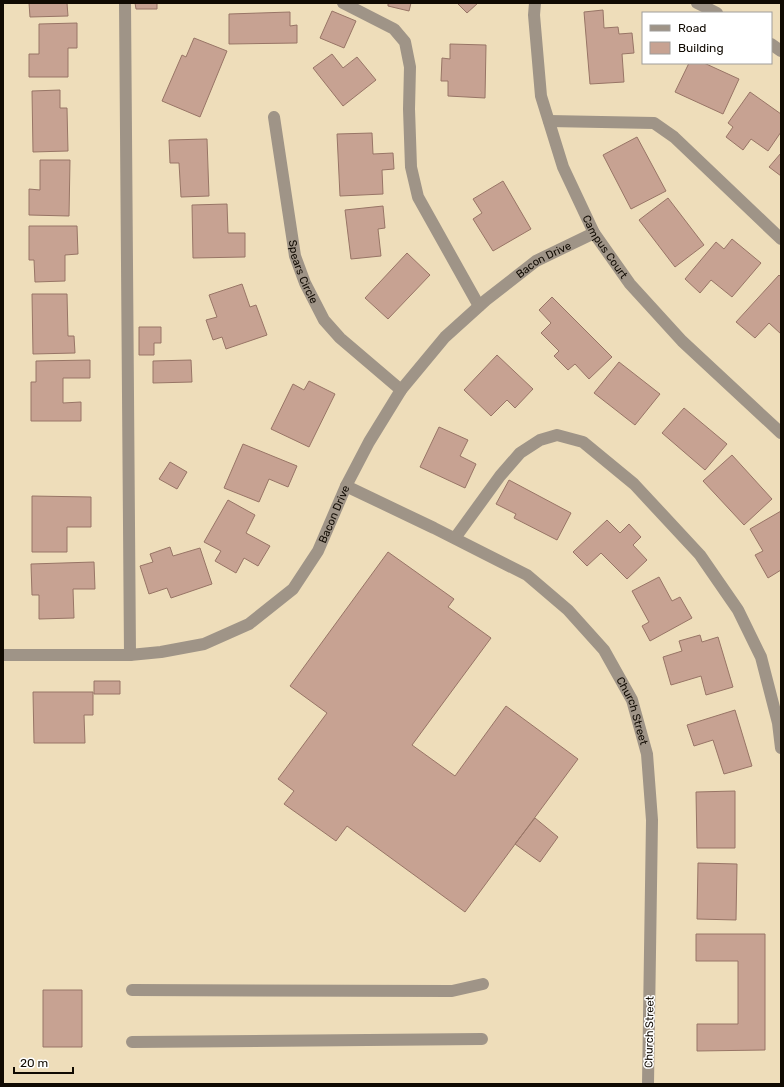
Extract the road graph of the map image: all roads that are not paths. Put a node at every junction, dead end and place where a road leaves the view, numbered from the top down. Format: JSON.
{"nodes":[{"id":1,"x":125,"y":3,"type":"edge"},
{"id":2,"x":343,"y":3,"type":"edge"},
{"id":3,"x":535,"y":3,"type":"edge"},
{"id":4,"x":697,"y":3,"type":"edge"},
{"id":5,"x":715,"y":12,"type":"edge"},
{"id":6,"x":772,"y":45,"type":"edge"},
{"id":7,"x":781,"y":51,"type":"edge"},
{"id":8,"x":274,"y":117,"type":"dead end"},
{"id":9,"x":549,"y":120,"type":"junction"},
{"id":10,"x":594,"y":233,"type":"junction"},
{"id":11,"x":781,"y":239,"type":"edge"},
{"id":12,"x":479,"y":306,"type":"junction"},
{"id":13,"x":401,"y":390,"type":"junction"},
{"id":14,"x":781,"y":433,"type":"edge"},
{"id":15,"x":346,"y":486,"type":"junction"},
{"id":16,"x":455,"y":538,"type":"junction"},
{"id":17,"x":3,"y":655,"type":"edge"},
{"id":18,"x":130,"y":655,"type":"junction"},
{"id":19,"x":781,"y":748,"type":"edge"},
{"id":20,"x":483,"y":984,"type":"dead end"},
{"id":21,"x":132,"y":990,"type":"dead end"},
{"id":22,"x":482,"y":1039,"type":"dead end"},
{"id":23,"x":132,"y":1042,"type":"dead end"},
{"id":24,"x":648,"y":1084,"type":"edge"}],
"edges":[{"from":1,"to":18,"type":"street"},
{"from":2,"to":12,"type":"street"},
{"from":3,"to":9,"type":"street","name":"Campus Court"},
{"from":4,"to":5,"type":"street"},
{"from":6,"to":7,"type":"street"},
{"from":8,"to":13,"type":"street","name":"Spears Circle"},
{"from":9,"to":10,"type":"street","name":"Campus Court"},
{"from":9,"to":11,"type":"street"},
{"from":10,"to":12,"type":"street","name":"Bacon Drive"},
{"from":10,"to":14,"type":"street","name":"Campus Court"},
{"from":12,"to":13,"type":"street","name":"Bacon Drive"},
{"from":13,"to":15,"type":"street","name":"Bacon Drive"},
{"from":15,"to":16,"type":"street","name":"Church Street"},
{"from":15,"to":18,"type":"street","name":"Bacon Drive"},
{"from":16,"to":19,"type":"street"},
{"from":16,"to":24,"type":"street","name":"Church Street"},
{"from":17,"to":18,"type":"street","name":"Bacon Drive"},
{"from":20,"to":21,"type":"street"},
{"from":22,"to":23,"type":"street"}]}
